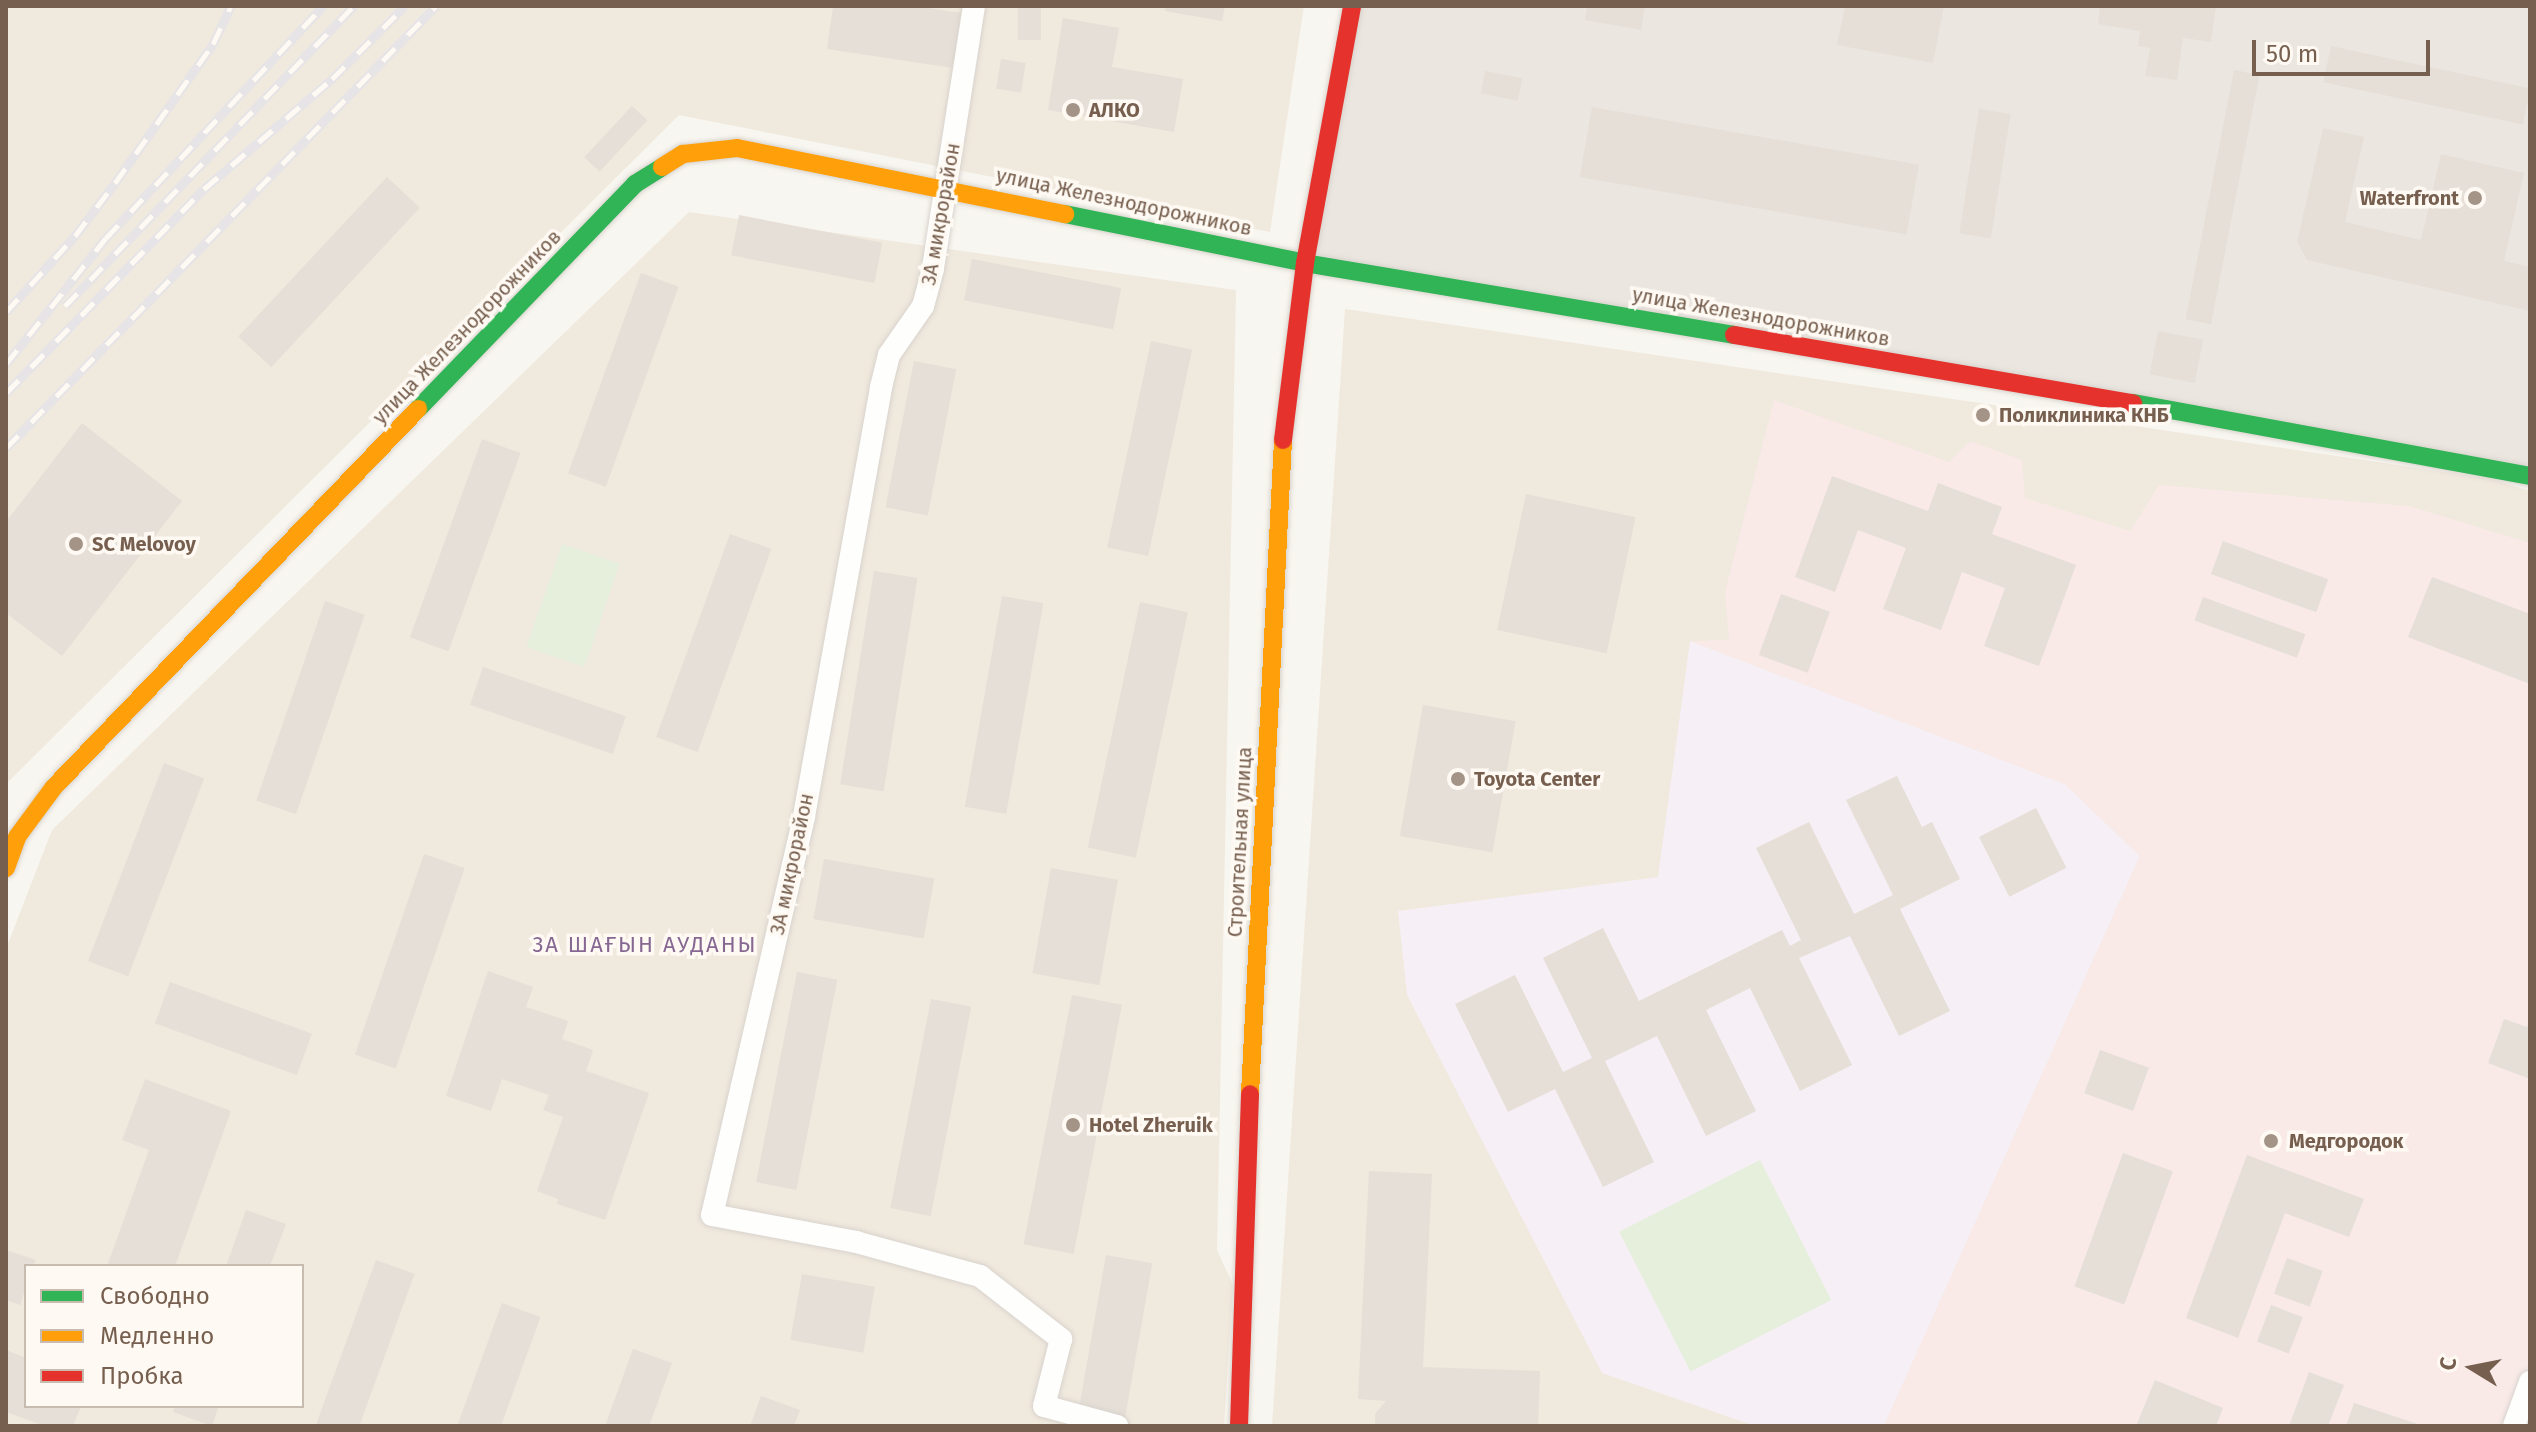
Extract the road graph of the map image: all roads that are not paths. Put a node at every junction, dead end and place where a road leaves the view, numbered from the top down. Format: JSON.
{"nodes":[{"id":1,"x":974,"y":6,"type":"edge"},
{"id":2,"x":1352,"y":6,"type":"edge"},
{"id":3,"x":945,"y":188,"type":"junction"},
{"id":4,"x":1305,"y":263,"type":"junction"},
{"id":5,"x":2530,"y":476,"type":"edge"},
{"id":6,"x":6,"y":868,"type":"edge"},
{"id":7,"x":2530,"y":1382,"type":"edge"},
{"id":8,"x":1117,"y":1426,"type":"edge"},
{"id":9,"x":1239,"y":1426,"type":"edge"},
{"id":10,"x":2514,"y":1426,"type":"edge"}],
"edges":[{"from":1,"to":3,"type":"street","name":"3А микрорайон"},
{"from":2,"to":4,"type":"street","name":"Строительная улица"},
{"from":3,"to":4,"type":"street","name":"улица Железнодорожников"},
{"from":3,"to":6,"type":"street","name":"улица Железнодорожников"},
{"from":3,"to":8,"type":"street","name":"3А микрорайон"},
{"from":4,"to":5,"type":"street","name":"улица Железнодорожников"},
{"from":4,"to":9,"type":"street","name":"Строительная улица"},
{"from":7,"to":10,"type":"street"}]}
